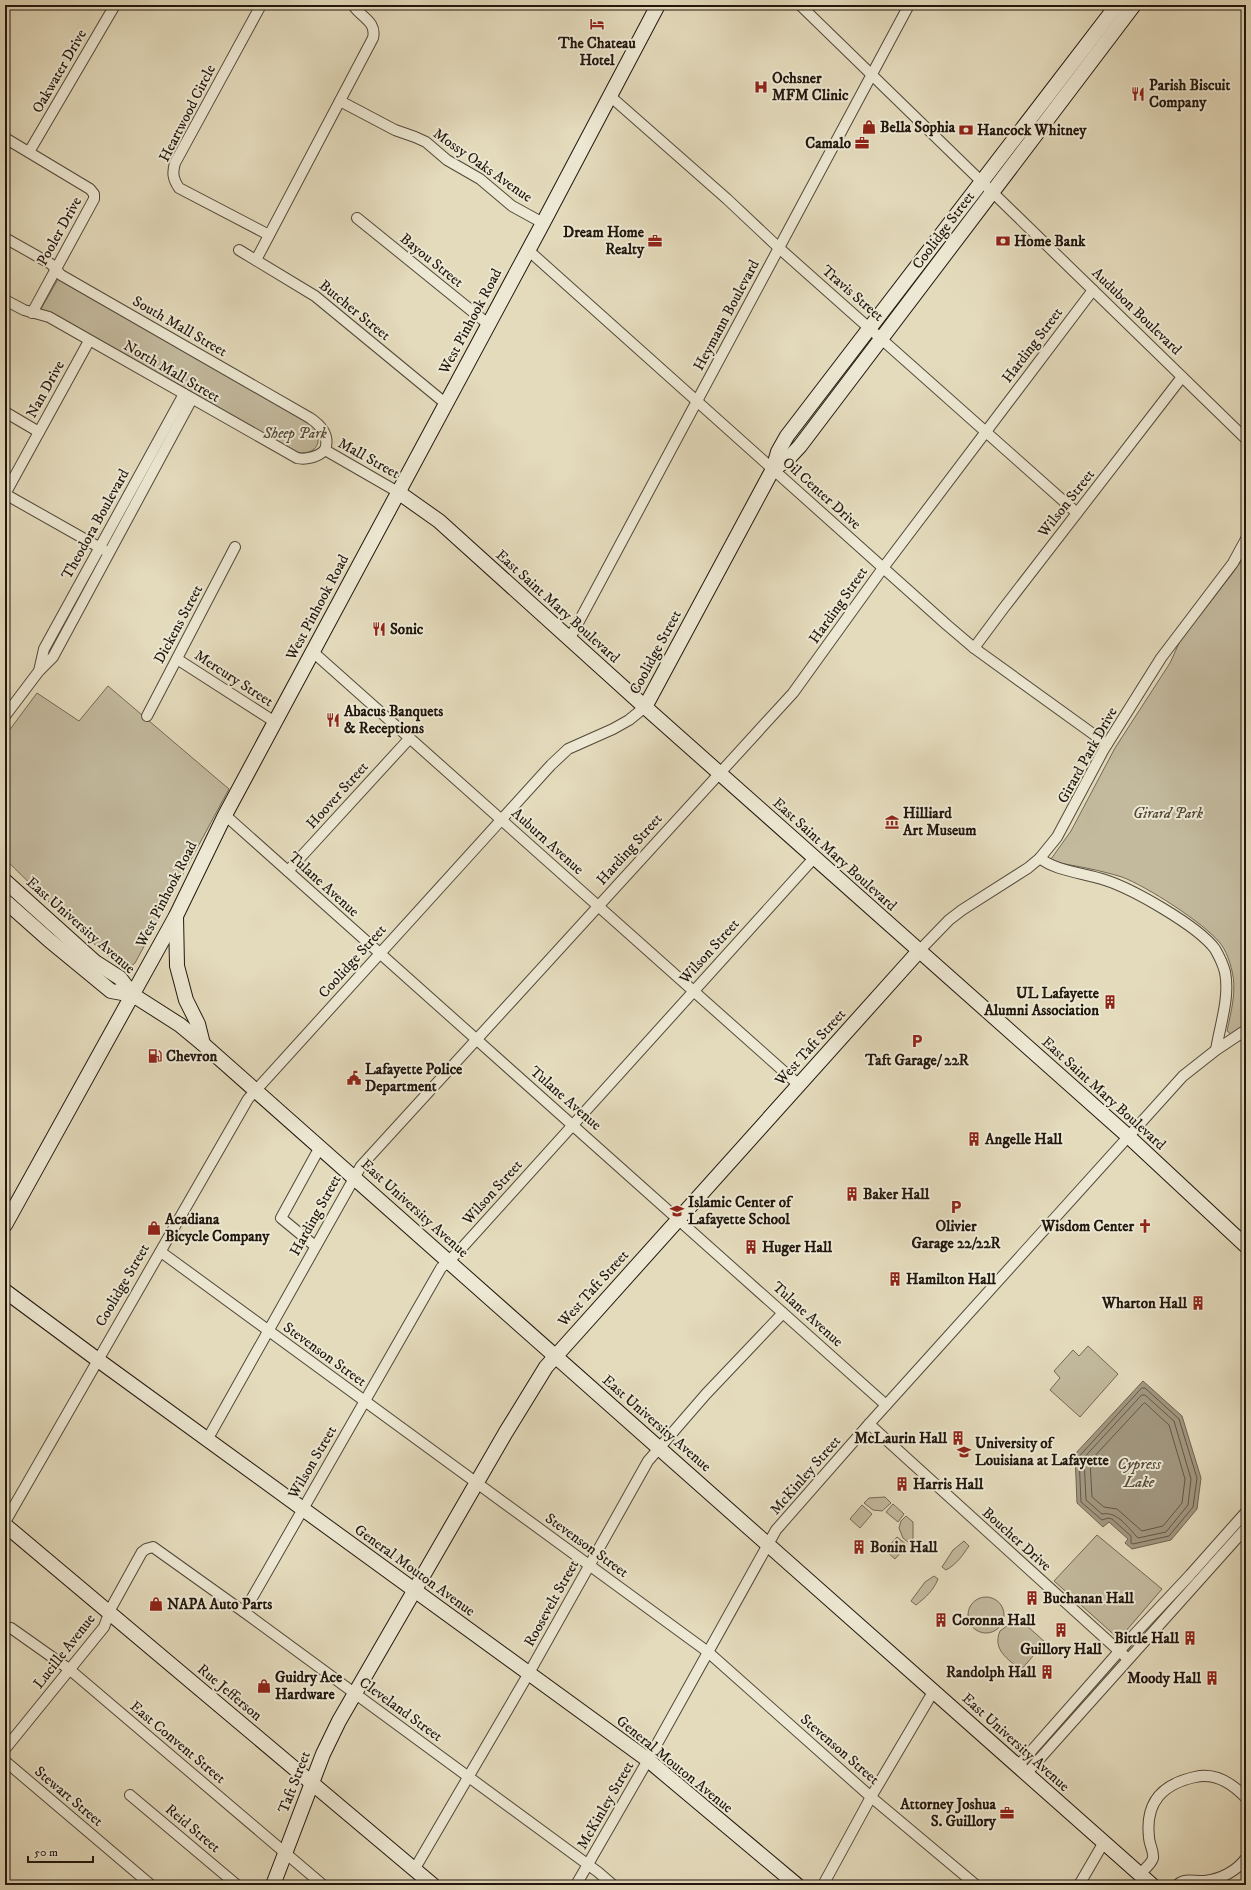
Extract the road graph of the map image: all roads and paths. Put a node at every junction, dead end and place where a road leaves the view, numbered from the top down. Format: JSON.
{"nodes":[{"id":1,"x":115,"y":5,"type":"edge"},
{"id":2,"x":261,"y":5,"type":"edge"},
{"id":3,"x":353,"y":5,"type":"edge"},
{"id":4,"x":658,"y":5,"type":"edge"},
{"id":5,"x":800,"y":5,"type":"edge"},
{"id":6,"x":909,"y":5,"type":"edge"},
{"id":7,"x":1117,"y":5,"type":"edge"},
{"id":8,"x":1134,"y":5,"type":"edge"},
{"id":9,"x":872,"y":74,"type":"junction"},
{"id":10,"x":610,"y":96,"type":"junction"},
{"id":11,"x":340,"y":101,"type":"junction"},
{"id":12,"x":5,"y":138,"type":"edge"},
{"id":13,"x":29,"y":152,"type":"junction"},
{"id":14,"x":983,"y":182,"type":"junction"},
{"id":15,"x":993,"y":192,"type":"junction"},
{"id":16,"x":357,"y":218,"type":"dead end"},
{"id":17,"x":543,"y":223,"type":"junction"},
{"id":18,"x":269,"y":235,"type":"junction"},
{"id":19,"x":5,"y":238,"type":"edge"},
{"id":20,"x":779,"y":248,"type":"junction"},
{"id":21,"x":239,"y":250,"type":"dead end"},
{"id":22,"x":528,"y":250,"type":"junction"},
{"id":23,"x":256,"y":260,"type":"junction"},
{"id":24,"x":55,"y":268,"type":"junction"},
{"id":25,"x":1093,"y":290,"type":"junction"},
{"id":26,"x":5,"y":300,"type":"edge"},
{"id":27,"x":32,"y":313,"type":"junction"},
{"id":28,"x":488,"y":324,"type":"junction"},
{"id":29,"x":870,"y":328,"type":"junction"},
{"id":30,"x":882,"y":338,"type":"junction"},
{"id":31,"x":89,"y":341,"type":"junction"},
{"id":32,"x":1182,"y":377,"type":"junction"},
{"id":33,"x":188,"y":397,"type":"junction"},
{"id":34,"x":696,"y":402,"type":"junction"},
{"id":35,"x":445,"y":403,"type":"junction"},
{"id":36,"x":5,"y":412,"type":"edge"},
{"id":37,"x":986,"y":431,"type":"junction"},
{"id":38,"x":39,"y":432,"type":"junction"},
{"id":39,"x":1246,"y":439,"type":"edge"},
{"id":40,"x":325,"y":450,"type":"junction"},
{"id":41,"x":773,"y":469,"type":"junction"},
{"id":42,"x":398,"y":492,"type":"junction"},
{"id":43,"x":5,"y":494,"type":"edge"},
{"id":44,"x":1077,"y":513,"type":"junction"},
{"id":45,"x":1246,"y":539,"type":"edge"},
{"id":46,"x":98,"y":547,"type":"junction"},
{"id":47,"x":235,"y":547,"type":"dead end"},
{"id":48,"x":109,"y":553,"type":"junction"},
{"id":49,"x":882,"y":568,"type":"junction"},
{"id":50,"x":569,"y":640,"type":"junction"},
{"id":51,"x":974,"y":648,"type":"junction"},
{"id":52,"x":313,"y":652,"type":"junction"},
{"id":53,"x":176,"y":659,"type":"junction"},
{"id":54,"x":39,"y":671,"type":"junction"},
{"id":55,"x":644,"y":707,"type":"junction"},
{"id":56,"x":5,"y":716,"type":"edge"},
{"id":57,"x":147,"y":716,"type":"dead end"},
{"id":58,"x":275,"y":722,"type":"junction"},
{"id":59,"x":409,"y":739,"type":"junction"},
{"id":60,"x":1107,"y":744,"type":"junction"},
{"id":61,"x":719,"y":773,"type":"junction"},
{"id":62,"x":225,"y":815,"type":"junction"},
{"id":63,"x":502,"y":820,"type":"junction"},
{"id":64,"x":814,"y":858,"type":"junction"},
{"id":65,"x":1040,"y":858,"type":"junction"},
{"id":66,"x":288,"y":871,"type":"junction"},
{"id":67,"x":5,"y":881,"type":"edge"},
{"id":68,"x":5,"y":902,"type":"edge"},
{"id":69,"x":598,"y":906,"type":"junction"},
{"id":70,"x":176,"y":916,"type":"junction"},
{"id":71,"x":919,"y":951,"type":"junction"},
{"id":72,"x":380,"y":955,"type":"junction"},
{"id":73,"x":693,"y":990,"type":"junction"},
{"id":74,"x":133,"y":995,"type":"junction"},
{"id":75,"x":1246,"y":1030,"type":"edge"},
{"id":76,"x":477,"y":1039,"type":"junction"},
{"id":77,"x":204,"y":1044,"type":"junction"},
{"id":78,"x":1216,"y":1050,"type":"junction"},
{"id":79,"x":799,"y":1085,"type":"junction"},
{"id":80,"x":256,"y":1091,"type":"junction"},
{"id":81,"x":573,"y":1124,"type":"junction"},
{"id":82,"x":1129,"y":1137,"type":"junction"},
{"id":83,"x":320,"y":1147,"type":"junction"},
{"id":84,"x":354,"y":1177,"type":"junction"},
{"id":85,"x":678,"y":1218,"type":"junction"},
{"id":86,"x":5,"y":1225,"type":"edge"},
{"id":87,"x":315,"y":1246,"type":"junction"},
{"id":88,"x":1246,"y":1246,"type":"edge"},
{"id":89,"x":161,"y":1252,"type":"junction"},
{"id":90,"x":449,"y":1261,"type":"junction"},
{"id":91,"x":5,"y":1291,"type":"edge"},
{"id":92,"x":784,"y":1313,"type":"junction"},
{"id":93,"x":268,"y":1331,"type":"junction"},
{"id":94,"x":556,"y":1356,"type":"junction"},
{"id":95,"x":98,"y":1360,"type":"junction"},
{"id":96,"x":365,"y":1401,"type":"junction"},
{"id":97,"x":886,"y":1405,"type":"junction"},
{"id":98,"x":869,"y":1424,"type":"junction"},
{"id":99,"x":207,"y":1440,"type":"junction"},
{"id":100,"x":659,"y":1448,"type":"junction"},
{"id":101,"x":476,"y":1483,"type":"junction"},
{"id":102,"x":302,"y":1510,"type":"junction"},
{"id":103,"x":1245,"y":1515,"type":"edge"},
{"id":104,"x":5,"y":1524,"type":"edge"},
{"id":105,"x":1246,"y":1528,"type":"edge"},
{"id":106,"x":768,"y":1545,"type":"junction"},
{"id":107,"x":150,"y":1547,"type":"joint"},
{"id":108,"x":589,"y":1565,"type":"junction"},
{"id":109,"x":415,"y":1591,"type":"junction"},
{"id":110,"x":110,"y":1612,"type":"junction"},
{"id":111,"x":244,"y":1612,"type":"junction"},
{"id":112,"x":11,"y":1628,"type":"dead end"},
{"id":113,"x":1119,"y":1651,"type":"junction"},
{"id":114,"x":708,"y":1652,"type":"junction"},
{"id":115,"x":1128,"y":1659,"type":"junction"},
{"id":116,"x":69,"y":1669,"type":"junction"},
{"id":117,"x":529,"y":1673,"type":"junction"},
{"id":118,"x":933,"y":1692,"type":"junction"},
{"id":119,"x":354,"y":1693,"type":"junction"},
{"id":120,"x":1060,"y":1718,"type":"junction"},
{"id":121,"x":1069,"y":1726,"type":"junction"},
{"id":122,"x":5,"y":1749,"type":"edge"},
{"id":123,"x":648,"y":1760,"type":"junction"},
{"id":124,"x":5,"y":1761,"type":"edge"},
{"id":125,"x":1022,"y":1770,"type":"junction"},
{"id":126,"x":468,"y":1777,"type":"junction"},
{"id":127,"x":312,"y":1784,"type":"junction"},
{"id":128,"x":130,"y":1795,"type":"dead end"},
{"id":129,"x":871,"y":1797,"type":"junction"},
{"id":130,"x":1246,"y":1798,"type":"edge"},
{"id":131,"x":1104,"y":1842,"type":"junction"},
{"id":132,"x":285,"y":1853,"type":"junction"},
{"id":133,"x":1246,"y":1858,"type":"edge"},
{"id":134,"x":588,"y":1865,"type":"junction"},
{"id":135,"x":414,"y":1870,"type":"junction"},
{"id":136,"x":1140,"y":1874,"type":"junction"},
{"id":137,"x":151,"y":1885,"type":"edge"},
{"id":138,"x":238,"y":1885,"type":"edge"},
{"id":139,"x":273,"y":1885,"type":"edge"},
{"id":140,"x":323,"y":1885,"type":"edge"},
{"id":141,"x":432,"y":1885,"type":"edge"},
{"id":142,"x":576,"y":1885,"type":"edge"},
{"id":143,"x":613,"y":1885,"type":"edge"},
{"id":144,"x":797,"y":1885,"type":"edge"},
{"id":145,"x":823,"y":1885,"type":"edge"},
{"id":146,"x":976,"y":1885,"type":"edge"},
{"id":147,"x":1079,"y":1885,"type":"edge"},
{"id":148,"x":1152,"y":1885,"type":"edge"},
{"id":149,"x":1177,"y":1885,"type":"edge"}],
"edges":[{"from":1,"to":13,"type":"street","name":"Oakwater Drive"},
{"from":2,"to":18,"type":"street","name":"Heartwood Circle"},
{"from":3,"to":11,"type":"street"},
{"from":4,"to":10,"type":"street","name":"West Pinhook Road"},
{"from":5,"to":9,"type":"street","name":"Audubon Boulevard"},
{"from":6,"to":9,"type":"street","name":"Heymann Boulevard"},
{"from":7,"to":14,"type":"street","name":"Coolidge Street"},
{"from":8,"to":15,"type":"street","name":"Coolidge Street"},
{"from":9,"to":14,"type":"street","name":"Audubon Boulevard"},
{"from":9,"to":20,"type":"street","name":"Heymann Boulevard"},
{"from":10,"to":17,"type":"street","name":"West Pinhook Road"},
{"from":10,"to":20,"type":"street","name":"Travis Street"},
{"from":11,"to":17,"type":"street","name":"Mossy Oaks Avenue"},
{"from":11,"to":18,"type":"street"},
{"from":12,"to":13,"type":"street","name":"Pooler Drive"},
{"from":13,"to":24,"type":"street","name":"Pooler Drive"},
{"from":14,"to":15,"type":"street","name":"Audubon Boulevard"},
{"from":14,"to":29,"type":"street","name":"Coolidge Street"},
{"from":15,"to":25,"type":"street","name":"Audubon Boulevard"},
{"from":15,"to":30,"type":"street","name":"Coolidge Street"},
{"from":16,"to":28,"type":"street","name":"Bayou Street"},
{"from":17,"to":22,"type":"street","name":"West Pinhook Road"},
{"from":18,"to":23,"type":"street"},
{"from":19,"to":24,"type":"street","name":"South Mall Street"},
{"from":20,"to":29,"type":"street","name":"Travis Street"},
{"from":20,"to":34,"type":"street","name":"Heymann Boulevard"},
{"from":21,"to":23,"type":"street","name":"Butcher Street"},
{"from":22,"to":28,"type":"street","name":"West Pinhook Road"},
{"from":22,"to":34,"type":"street","name":"Oil Center Drive"},
{"from":23,"to":35,"type":"street","name":"Butcher Street"},
{"from":24,"to":27,"type":"street","name":"Pooler Drive"},
{"from":24,"to":40,"type":"street","name":"South Mall Street"},
{"from":25,"to":32,"type":"street","name":"Audubon Boulevard"},
{"from":25,"to":37,"type":"street","name":"Harding Street"},
{"from":26,"to":27,"type":"street","name":"North Mall Street"},
{"from":27,"to":31,"type":"street","name":"North Mall Street"},
{"from":28,"to":35,"type":"street","name":"West Pinhook Road"},
{"from":29,"to":30,"type":"street","name":"Travis Street"},
{"from":29,"to":41,"type":"street","name":"Coolidge Street"},
{"from":30,"to":37,"type":"street","name":"Travis Street"},
{"from":30,"to":41,"type":"street","name":"Coolidge Street"},
{"from":31,"to":33,"type":"street","name":"North Mall Street"},
{"from":31,"to":38,"type":"street","name":"Nan Drive"},
{"from":32,"to":39,"type":"street","name":"Audubon Boulevard"},
{"from":32,"to":44,"type":"street","name":"Wilson Street"},
{"from":33,"to":40,"type":"street","name":"North Mall Street"},
{"from":33,"to":46,"type":"street","name":"Theodora Boulevard"},
{"from":33,"to":48,"type":"street","name":"Theodora Boulevard"},
{"from":34,"to":41,"type":"street","name":"Oil Center Drive"},
{"from":34,"to":50,"type":"street","name":"Heymann Boulevard"},
{"from":35,"to":42,"type":"street","name":"West Pinhook Road"},
{"from":36,"to":38,"type":"street"},
{"from":37,"to":44,"type":"street","name":"Travis Street"},
{"from":37,"to":49,"type":"street","name":"Harding Street"},
{"from":38,"to":43,"type":"street","name":"Nan Drive"},
{"from":40,"to":42,"type":"street","name":"Mall Street"},
{"from":41,"to":49,"type":"street","name":"Oil Center Drive"},
{"from":41,"to":55,"type":"street","name":"Coolidge Street"},
{"from":42,"to":50,"type":"street","name":"East Saint Mary Boulevard"},
{"from":42,"to":52,"type":"street","name":"West Pinhook Road"},
{"from":43,"to":46,"type":"street"},
{"from":44,"to":51,"type":"street","name":"Wilson Street"},
{"from":45,"to":60,"type":"street","name":"Girard Park Drive"},
{"from":46,"to":48,"type":"street"},
{"from":46,"to":54,"type":"street","name":"Theodora Boulevard"},
{"from":47,"to":53,"type":"street","name":"Dickens Street"},
{"from":48,"to":54,"type":"street","name":"Theodora Boulevard"},
{"from":49,"to":51,"type":"street","name":"Oil Center Drive"},
{"from":49,"to":61,"type":"street","name":"Harding Street"},
{"from":50,"to":55,"type":"street","name":"East Saint Mary Boulevard"},
{"from":51,"to":60,"type":"street","name":"Oil Center Drive"},
{"from":52,"to":58,"type":"street","name":"West Pinhook Road"},
{"from":52,"to":59,"type":"street","name":"Auburn Avenue"},
{"from":53,"to":57,"type":"street","name":"Dickens Street"},
{"from":53,"to":58,"type":"street","name":"Mercury Street"},
{"from":54,"to":56,"type":"street","name":"Theodora Boulevard"},
{"from":55,"to":61,"type":"street","name":"East Saint Mary Boulevard"},
{"from":55,"to":63,"type":"street","name":"Coolidge Street"},
{"from":58,"to":62,"type":"street","name":"West Pinhook Road"},
{"from":59,"to":63,"type":"street","name":"Auburn Avenue"},
{"from":59,"to":66,"type":"street","name":"Hoover Street"},
{"from":60,"to":65,"type":"street","name":"Girard Park Drive"},
{"from":61,"to":64,"type":"street","name":"East Saint Mary Boulevard"},
{"from":61,"to":69,"type":"street","name":"Harding Street"},
{"from":62,"to":66,"type":"street","name":"Tulane Avenue"},
{"from":62,"to":70,"type":"street","name":"West Pinhook Road"},
{"from":63,"to":69,"type":"street","name":"Auburn Avenue"},
{"from":63,"to":72,"type":"street","name":"Coolidge Street"},
{"from":64,"to":71,"type":"street","name":"East Saint Mary Boulevard"},
{"from":64,"to":73,"type":"street","name":"Wilson Street"},
{"from":65,"to":71,"type":"street","name":"Girard Park Drive"},
{"from":65,"to":78,"type":"street"},
{"from":66,"to":72,"type":"street","name":"Tulane Avenue"},
{"from":67,"to":74,"type":"street","name":"East University Avenue"},
{"from":68,"to":74,"type":"street","name":"East University Avenue"},
{"from":69,"to":73,"type":"street","name":"Auburn Avenue"},
{"from":69,"to":76,"type":"street","name":"Harding Street"},
{"from":70,"to":74,"type":"street","name":"West Pinhook Road"},
{"from":70,"to":77,"type":"street"},
{"from":71,"to":79,"type":"street","name":"West Taft Street"},
{"from":71,"to":82,"type":"street","name":"East Saint Mary Boulevard"},
{"from":72,"to":76,"type":"street","name":"Tulane Avenue"},
{"from":72,"to":80,"type":"street","name":"Coolidge Street"},
{"from":73,"to":79,"type":"street","name":"Auburn Avenue"},
{"from":73,"to":81,"type":"street","name":"Wilson Street"},
{"from":74,"to":77,"type":"street","name":"East University Avenue"},
{"from":74,"to":86,"type":"street","name":"West Pinhook Road"},
{"from":75,"to":78,"type":"street","name":"McKinley Street"},
{"from":76,"to":81,"type":"street","name":"Tulane Avenue"},
{"from":76,"to":84,"type":"street","name":"Harding Street"},
{"from":77,"to":80,"type":"street","name":"East University Avenue"},
{"from":78,"to":82,"type":"street","name":"McKinley Street"},
{"from":79,"to":85,"type":"street","name":"West Taft Street"},
{"from":80,"to":83,"type":"street","name":"East University Avenue"},
{"from":80,"to":89,"type":"street","name":"Coolidge Street"},
{"from":81,"to":85,"type":"street","name":"Tulane Avenue"},
{"from":81,"to":90,"type":"street","name":"Wilson Street"},
{"from":82,"to":88,"type":"street","name":"East Saint Mary Boulevard"},
{"from":82,"to":97,"type":"street","name":"McKinley Street"},
{"from":83,"to":84,"type":"street","name":"East University Avenue"},
{"from":83,"to":87,"type":"street"},
{"from":84,"to":87,"type":"street","name":"Harding Street"},
{"from":84,"to":90,"type":"street","name":"East University Avenue"},
{"from":85,"to":92,"type":"street","name":"Tulane Avenue"},
{"from":85,"to":94,"type":"street","name":"West Taft Street"},
{"from":87,"to":93,"type":"street","name":"Harding Street"},
{"from":89,"to":93,"type":"street","name":"Stevenson Street"},
{"from":89,"to":95,"type":"street","name":"Coolidge Street"},
{"from":90,"to":94,"type":"street","name":"East University Avenue"},
{"from":90,"to":96,"type":"street","name":"Wilson Street"},
{"from":91,"to":95,"type":"street","name":"General Mouton Avenue"},
{"from":92,"to":97,"type":"street","name":"Tulane Avenue"},
{"from":92,"to":100,"type":"street","name":"Roosevelt Street"},
{"from":93,"to":96,"type":"street","name":"Stevenson Street"},
{"from":93,"to":99,"type":"street","name":"Harding Street"},
{"from":94,"to":100,"type":"street","name":"East University Avenue"},
{"from":94,"to":101,"type":"street","name":"West Taft Street"},
{"from":95,"to":99,"type":"street","name":"General Mouton Avenue"},
{"from":95,"to":104,"type":"street","name":"Coolidge Street"},
{"from":96,"to":101,"type":"street","name":"Stevenson Street"},
{"from":96,"to":102,"type":"street","name":"Wilson Street"},
{"from":97,"to":98,"type":"street","name":"McKinley Street"},
{"from":98,"to":106,"type":"street","name":"McKinley Street"},
{"from":98,"to":113,"type":"street","name":"Boucher Drive"},
{"from":99,"to":102,"type":"street","name":"General Mouton Avenue"},
{"from":100,"to":106,"type":"street","name":"East University Avenue"},
{"from":100,"to":108,"type":"street","name":"Roosevelt Street"},
{"from":101,"to":108,"type":"street","name":"Stevenson Street"},
{"from":101,"to":109,"type":"street","name":"West Taft Street"},
{"from":102,"to":109,"type":"street","name":"General Mouton Avenue"},
{"from":102,"to":111,"type":"street","name":"Wilson Street"},
{"from":103,"to":113,"type":"street"},
{"from":104,"to":110,"type":"street","name":"Rue Jefferson"},
{"from":105,"to":115,"type":"street"},
{"from":106,"to":114,"type":"street","name":"McKinley Street"},
{"from":106,"to":118,"type":"street","name":"East University Avenue"},
{"from":107,"to":110,"type":"street","name":"Lucille Avenue"},
{"from":107,"to":111,"type":"street","name":"Cleveland Street"},
{"from":108,"to":114,"type":"street","name":"Stevenson Street"},
{"from":108,"to":117,"type":"street","name":"Roosevelt Street"},
{"from":109,"to":117,"type":"street","name":"General Mouton Avenue"},
{"from":109,"to":119,"type":"street","name":"West Taft Street"},
{"from":110,"to":116,"type":"street","name":"Lucille Avenue"},
{"from":110,"to":127,"type":"street","name":"Rue Jefferson"},
{"from":111,"to":119,"type":"street","name":"Cleveland Street"},
{"from":112,"to":116,"type":"street","name":"East Convent Street"},
{"from":113,"to":115,"type":"street","name":"Boucher Drive"},
{"from":113,"to":120,"type":"street"},
{"from":114,"to":123,"type":"street","name":"McKinley Street"},
{"from":114,"to":129,"type":"street","name":"Stevenson Street"},
{"from":115,"to":121,"type":"street"},
{"from":116,"to":122,"type":"street","name":"Lucille Avenue"},
{"from":116,"to":132,"type":"street","name":"East Convent Street"},
{"from":117,"to":123,"type":"street","name":"General Mouton Avenue"},
{"from":117,"to":126,"type":"street","name":"Roosevelt Street"},
{"from":118,"to":125,"type":"street","name":"East University Avenue"},
{"from":118,"to":129,"type":"street"},
{"from":119,"to":126,"type":"street","name":"Cleveland Street"},
{"from":119,"to":127,"type":"street","name":"Taft Street"},
{"from":120,"to":121,"type":"street"},
{"from":120,"to":125,"type":"street"},
{"from":121,"to":125,"type":"street"},
{"from":123,"to":134,"type":"street","name":"McKinley Street"},
{"from":123,"to":144,"type":"street","name":"General Mouton Avenue"},
{"from":124,"to":137,"type":"street","name":"Stewart Street"},
{"from":125,"to":131,"type":"street","name":"East University Avenue"},
{"from":126,"to":134,"type":"street","name":"Cleveland Street"},
{"from":126,"to":135,"type":"street","name":"Roosevelt Street"},
{"from":127,"to":132,"type":"street","name":"Taft Street"},
{"from":127,"to":135,"type":"street","name":"Rue Jefferson"},
{"from":128,"to":138,"type":"street","name":"Reid Street"},
{"from":129,"to":145,"type":"street"},
{"from":129,"to":146,"type":"street","name":"Stevenson Street"},
{"from":130,"to":136,"type":"street"},
{"from":131,"to":136,"type":"street","name":"East University Avenue"},
{"from":131,"to":147,"type":"street"},
{"from":132,"to":139,"type":"street","name":"Taft Street"},
{"from":132,"to":140,"type":"street","name":"East Convent Street"},
{"from":133,"to":149,"type":"street"},
{"from":134,"to":142,"type":"street","name":"McKinley Street"},
{"from":134,"to":143,"type":"street","name":"Cleveland Street"},
{"from":135,"to":141,"type":"street","name":"Rue Jefferson"},
{"from":136,"to":148,"type":"street","name":"East University Avenue"}]}
